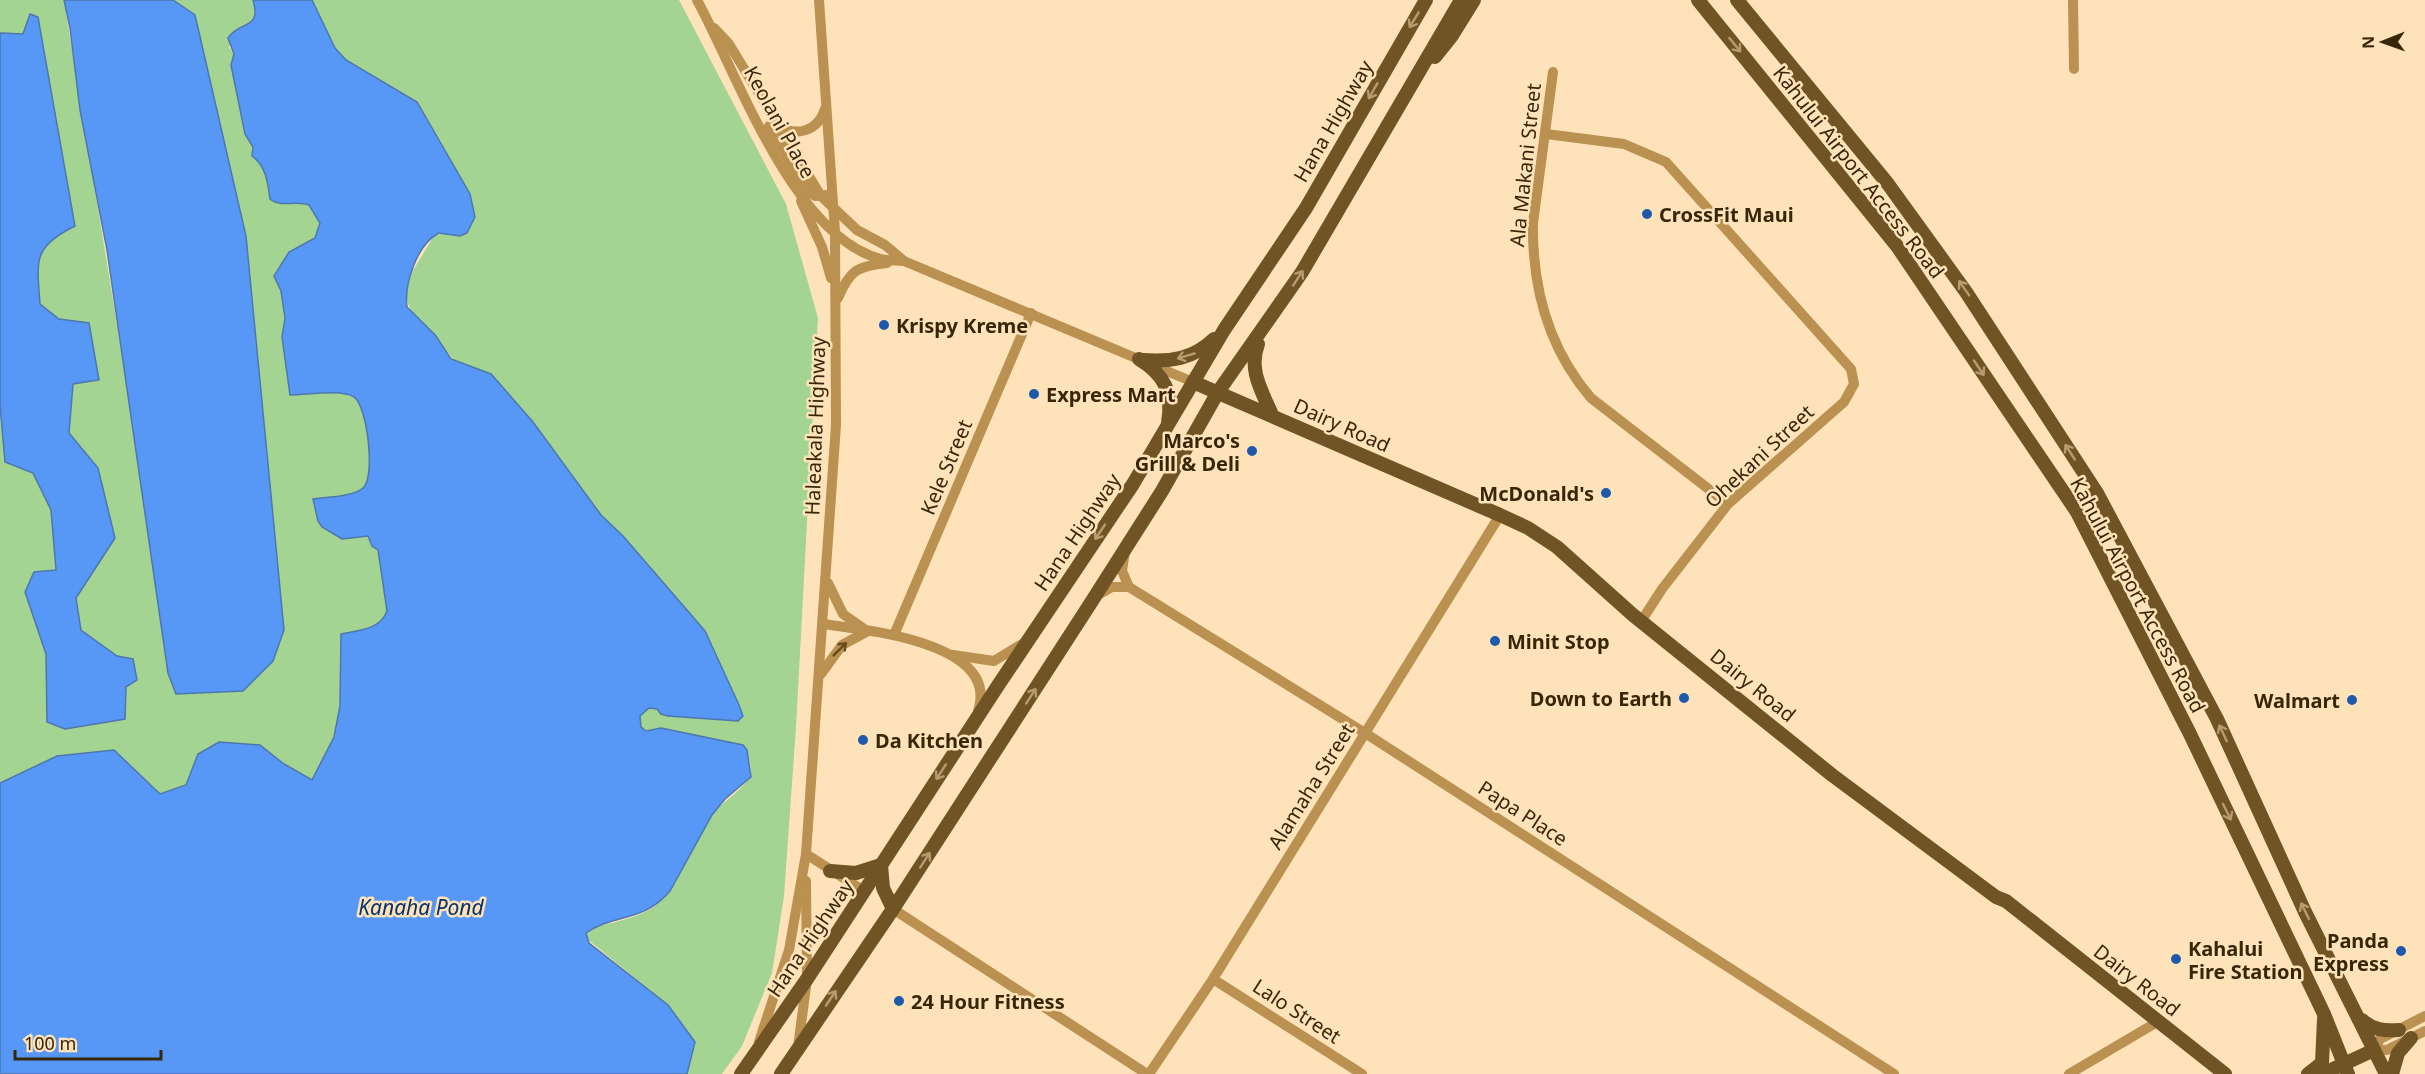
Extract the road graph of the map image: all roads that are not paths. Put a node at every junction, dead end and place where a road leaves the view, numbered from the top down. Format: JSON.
{"nodes":[{"id":1,"x":697,"y":0,"type":"edge"},
{"id":2,"x":819,"y":0,"type":"edge"},
{"id":3,"x":1426,"y":0,"type":"edge"},
{"id":4,"x":1461,"y":0,"type":"edge"},
{"id":5,"x":1473,"y":0,"type":"edge"},
{"id":6,"x":1698,"y":0,"type":"edge"},
{"id":7,"x":1737,"y":0,"type":"edge"},
{"id":8,"x":2073,"y":0,"type":"edge"},
{"id":9,"x":708,"y":21,"type":"junction"},
{"id":10,"x":2074,"y":69,"type":"dead end"},
{"id":11,"x":1553,"y":72,"type":"dead end"},
{"id":12,"x":1402,"y":98,"type":"junction"},
{"id":13,"x":826,"y":103,"type":"junction"},
{"id":14,"x":749,"y":105,"type":"junction"},
{"id":15,"x":775,"y":121,"type":"junction"},
{"id":16,"x":1546,"y":134,"type":"junction"},
{"id":17,"x":796,"y":190,"type":"junction"},
{"id":18,"x":826,"y":195,"type":"junction"},
{"id":19,"x":833,"y":209,"type":"junction"},
{"id":20,"x":835,"y":232,"type":"junction"},
{"id":21,"x":904,"y":261,"type":"junction"},
{"id":22,"x":837,"y":301,"type":"junction"},
{"id":23,"x":1031,"y":313,"type":"junction"},
{"id":24,"x":1266,"y":327,"type":"junction"},
{"id":25,"x":1224,"y":330,"type":"junction"},
{"id":26,"x":1139,"y":359,"type":"junction"},
{"id":27,"x":1194,"y":382,"type":"junction"},
{"id":28,"x":1218,"y":392,"type":"junction"},
{"id":29,"x":1272,"y":415,"type":"junction"},
{"id":30,"x":1160,"y":441,"type":"junction"},
{"id":31,"x":1728,"y":504,"type":"junction"},
{"id":32,"x":1500,"y":515,"type":"junction"},
{"id":33,"x":1126,"y":548,"type":"junction"},
{"id":34,"x":826,"y":578,"type":"junction"},
{"id":35,"x":1129,"y":587,"type":"junction"},
{"id":36,"x":1092,"y":601,"type":"junction"},
{"id":37,"x":1642,"y":620,"type":"junction"},
{"id":38,"x":823,"y":624,"type":"junction"},
{"id":39,"x":869,"y":631,"type":"junction"},
{"id":40,"x":894,"y":635,"type":"junction"},
{"id":41,"x":1031,"y":636,"type":"junction"},
{"id":42,"x":950,"y":655,"type":"junction"},
{"id":43,"x":819,"y":677,"type":"junction"},
{"id":44,"x":975,"y":720,"type":"junction"},
{"id":45,"x":1365,"y":733,"type":"junction"},
{"id":46,"x":806,"y":854,"type":"junction"},
{"id":47,"x":881,"y":865,"type":"junction"},
{"id":48,"x":830,"y":871,"type":"junction"},
{"id":49,"x":864,"y":891,"type":"junction"},
{"id":50,"x":893,"y":909,"type":"junction"},
{"id":51,"x":1213,"y":979,"type":"junction"},
{"id":52,"x":807,"y":980,"type":"junction"},
{"id":53,"x":2325,"y":1014,"type":"junction"},
{"id":54,"x":2425,"y":1016,"type":"edge"},
{"id":55,"x":2360,"y":1019,"type":"junction"},
{"id":56,"x":2159,"y":1021,"type":"junction"},
{"id":57,"x":2399,"y":1030,"type":"junction"},
{"id":58,"x":2425,"y":1031,"type":"edge"},
{"id":59,"x":2411,"y":1038,"type":"junction"},
{"id":60,"x":798,"y":1047,"type":"junction"},
{"id":61,"x":2374,"y":1050,"type":"junction"},
{"id":62,"x":754,"y":1056,"type":"junction"},
{"id":63,"x":789,"y":1068,"type":"edge"},
{"id":64,"x":2346,"y":1069,"type":"edge"},
{"id":65,"x":2087,"y":1070,"type":"edge"},
{"id":66,"x":741,"y":1074,"type":"edge"},
{"id":67,"x":781,"y":1074,"type":"edge"},
{"id":68,"x":1148,"y":1074,"type":"edge"},
{"id":69,"x":1362,"y":1074,"type":"edge"},
{"id":70,"x":1894,"y":1074,"type":"edge"},
{"id":71,"x":2068,"y":1074,"type":"edge"},
{"id":72,"x":2225,"y":1074,"type":"edge"},
{"id":73,"x":2308,"y":1074,"type":"edge"},
{"id":74,"x":2322,"y":1074,"type":"edge"},
{"id":75,"x":2386,"y":1074,"type":"edge"},
{"id":76,"x":2392,"y":1074,"type":"edge"}],
"edges":[{"from":1,"to":9,"type":"street","name":"Keolani Place"},
{"from":2,"to":13,"type":"street","name":"Haleakala Highway"},
{"from":3,"to":25,"type":"main road","name":"Hana Highway","one_way":true},
{"from":4,"to":12,"type":"main road"},
{"from":5,"to":12,"type":"main road"},
{"from":6,"to":53,"type":"main road","name":"Kahului Airport Access Road","one_way":true},
{"from":55,"to":7,"type":"main road","name":"Kahului Airport Access Road","one_way":true},
{"from":8,"to":10,"type":"street"},
{"from":9,"to":14,"type":"street","name":"Keolani Place"},
{"from":9,"to":15,"type":"street","name":"Keolani Place"},
{"from":11,"to":16,"type":"street","name":"Ala Makani Street"},
{"from":24,"to":12,"type":"main road","one_way":true},
{"from":13,"to":15,"type":"street"},
{"from":13,"to":18,"type":"street","name":"Haleakala Highway"},
{"from":14,"to":17,"type":"street","name":"Keolani Place"},
{"from":14,"to":18,"type":"street"},
{"from":15,"to":18,"type":"street","name":"Keolani Place"},
{"from":16,"to":31,"type":"street","name":"Ala Makani Street"},
{"from":16,"to":31,"type":"street","name":"Ohekani Street"},
{"from":17,"to":20,"type":"street","name":"Keolani Place"},
{"from":17,"to":22,"type":"street"},
{"from":18,"to":19,"type":"street","name":"Haleakala Highway"},
{"from":19,"to":20,"type":"street","name":"Haleakala Highway"},
{"from":19,"to":21,"type":"street"},
{"from":20,"to":21,"type":"street"},
{"from":20,"to":22,"type":"street","name":"Haleakala Highway"},
{"from":21,"to":22,"type":"street"},
{"from":21,"to":23,"type":"street"},
{"from":22,"to":34,"type":"street","name":"Haleakala Highway"},
{"from":23,"to":26,"type":"street"},
{"from":23,"to":40,"type":"street","name":"Kele Street"},
{"from":24,"to":28,"type":"main road"},
{"from":24,"to":29,"type":"main road"},
{"from":25,"to":26,"type":"main road","one_way":true},
{"from":25,"to":27,"type":"main road","name":"Hana Highway"},
{"from":26,"to":27,"type":"street"},
{"from":26,"to":30,"type":"main road"},
{"from":27,"to":28,"type":"main road","name":"Dairy Road"},
{"from":27,"to":30,"type":"main road","name":"Hana Highway"},
{"from":28,"to":29,"type":"main road","name":"Dairy Road"},
{"from":28,"to":33,"type":"main road"},
{"from":29,"to":32,"type":"main road","name":"Dairy Road"},
{"from":30,"to":41,"type":"main road","name":"Hana Highway","one_way":true},
{"from":31,"to":37,"type":"street","name":"Ohekani Street"},
{"from":32,"to":37,"type":"main road","name":"Dairy Road"},
{"from":32,"to":45,"type":"street","name":"Alamaha Street"},
{"from":33,"to":35,"type":"street"},
{"from":33,"to":36,"type":"main road"},
{"from":34,"to":38,"type":"street","name":"Haleakala Highway"},
{"from":34,"to":39,"type":"street"},
{"from":35,"to":36,"type":"street"},
{"from":35,"to":45,"type":"street","name":"Papa Place"},
{"from":50,"to":36,"type":"main road","one_way":true},
{"from":37,"to":56,"type":"main road","name":"Dairy Road"},
{"from":38,"to":39,"type":"street"},
{"from":38,"to":43,"type":"street","name":"Haleakala Highway"},
{"from":39,"to":40,"type":"street"},
{"from":43,"to":39,"type":"street","one_way":true},
{"from":40,"to":42,"type":"street"},
{"from":41,"to":42,"type":"street"},
{"from":41,"to":44,"type":"main road","name":"Hana Highway"},
{"from":42,"to":44,"type":"street"},
{"from":43,"to":46,"type":"street","name":"Haleakala Highway"},
{"from":44,"to":47,"type":"main road","name":"Hana Highway","one_way":true},
{"from":45,"to":51,"type":"street","name":"Alamaha Street"},
{"from":45,"to":70,"type":"street","name":"Papa Place"},
{"from":46,"to":48,"type":"street"},
{"from":46,"to":52,"type":"street","name":"Haleakala Highway"},
{"from":46,"to":62,"type":"street","name":"Haleakala Highway"},
{"from":47,"to":48,"type":"main road"},
{"from":47,"to":49,"type":"main road","name":"Hana Highway"},
{"from":47,"to":50,"type":"main road"},
{"from":48,"to":49,"type":"street"},
{"from":49,"to":50,"type":"main road"},
{"from":49,"to":52,"type":"main road","name":"Hana Highway"},
{"from":60,"to":50,"type":"main road","one_way":true},
{"from":50,"to":68,"type":"street"},
{"from":51,"to":68,"type":"street","name":"Alamaha Street"},
{"from":51,"to":69,"type":"street","name":"Lalo Street"},
{"from":52,"to":60,"type":"street","name":"Haleakala Highway"},
{"from":52,"to":62,"type":"main road","name":"Hana Highway"},
{"from":53,"to":64,"type":"main road","name":"Kahului Airport Access Road"},
{"from":53,"to":73,"type":"main road"},
{"from":54,"to":57,"type":"street"},
{"from":55,"to":57,"type":"main road"},
{"from":55,"to":61,"type":"main road","name":"Kahului Airport Access Road"},
{"from":56,"to":65,"type":"street"},
{"from":56,"to":72,"type":"main road","name":"Dairy Road"},
{"from":57,"to":61,"type":"street"},
{"from":58,"to":59,"type":"street"},
{"from":59,"to":61,"type":"street"},
{"from":59,"to":76,"type":"main road"},
{"from":60,"to":63,"type":"main road"},
{"from":61,"to":64,"type":"main road"},
{"from":61,"to":75,"type":"main road","name":"Kahului Airport Access Road"},
{"from":62,"to":66,"type":"main road","name":"Hana Highway"},
{"from":63,"to":67,"type":"main road"},
{"from":64,"to":74,"type":"main road"},
{"from":65,"to":71,"type":"street"}]}
